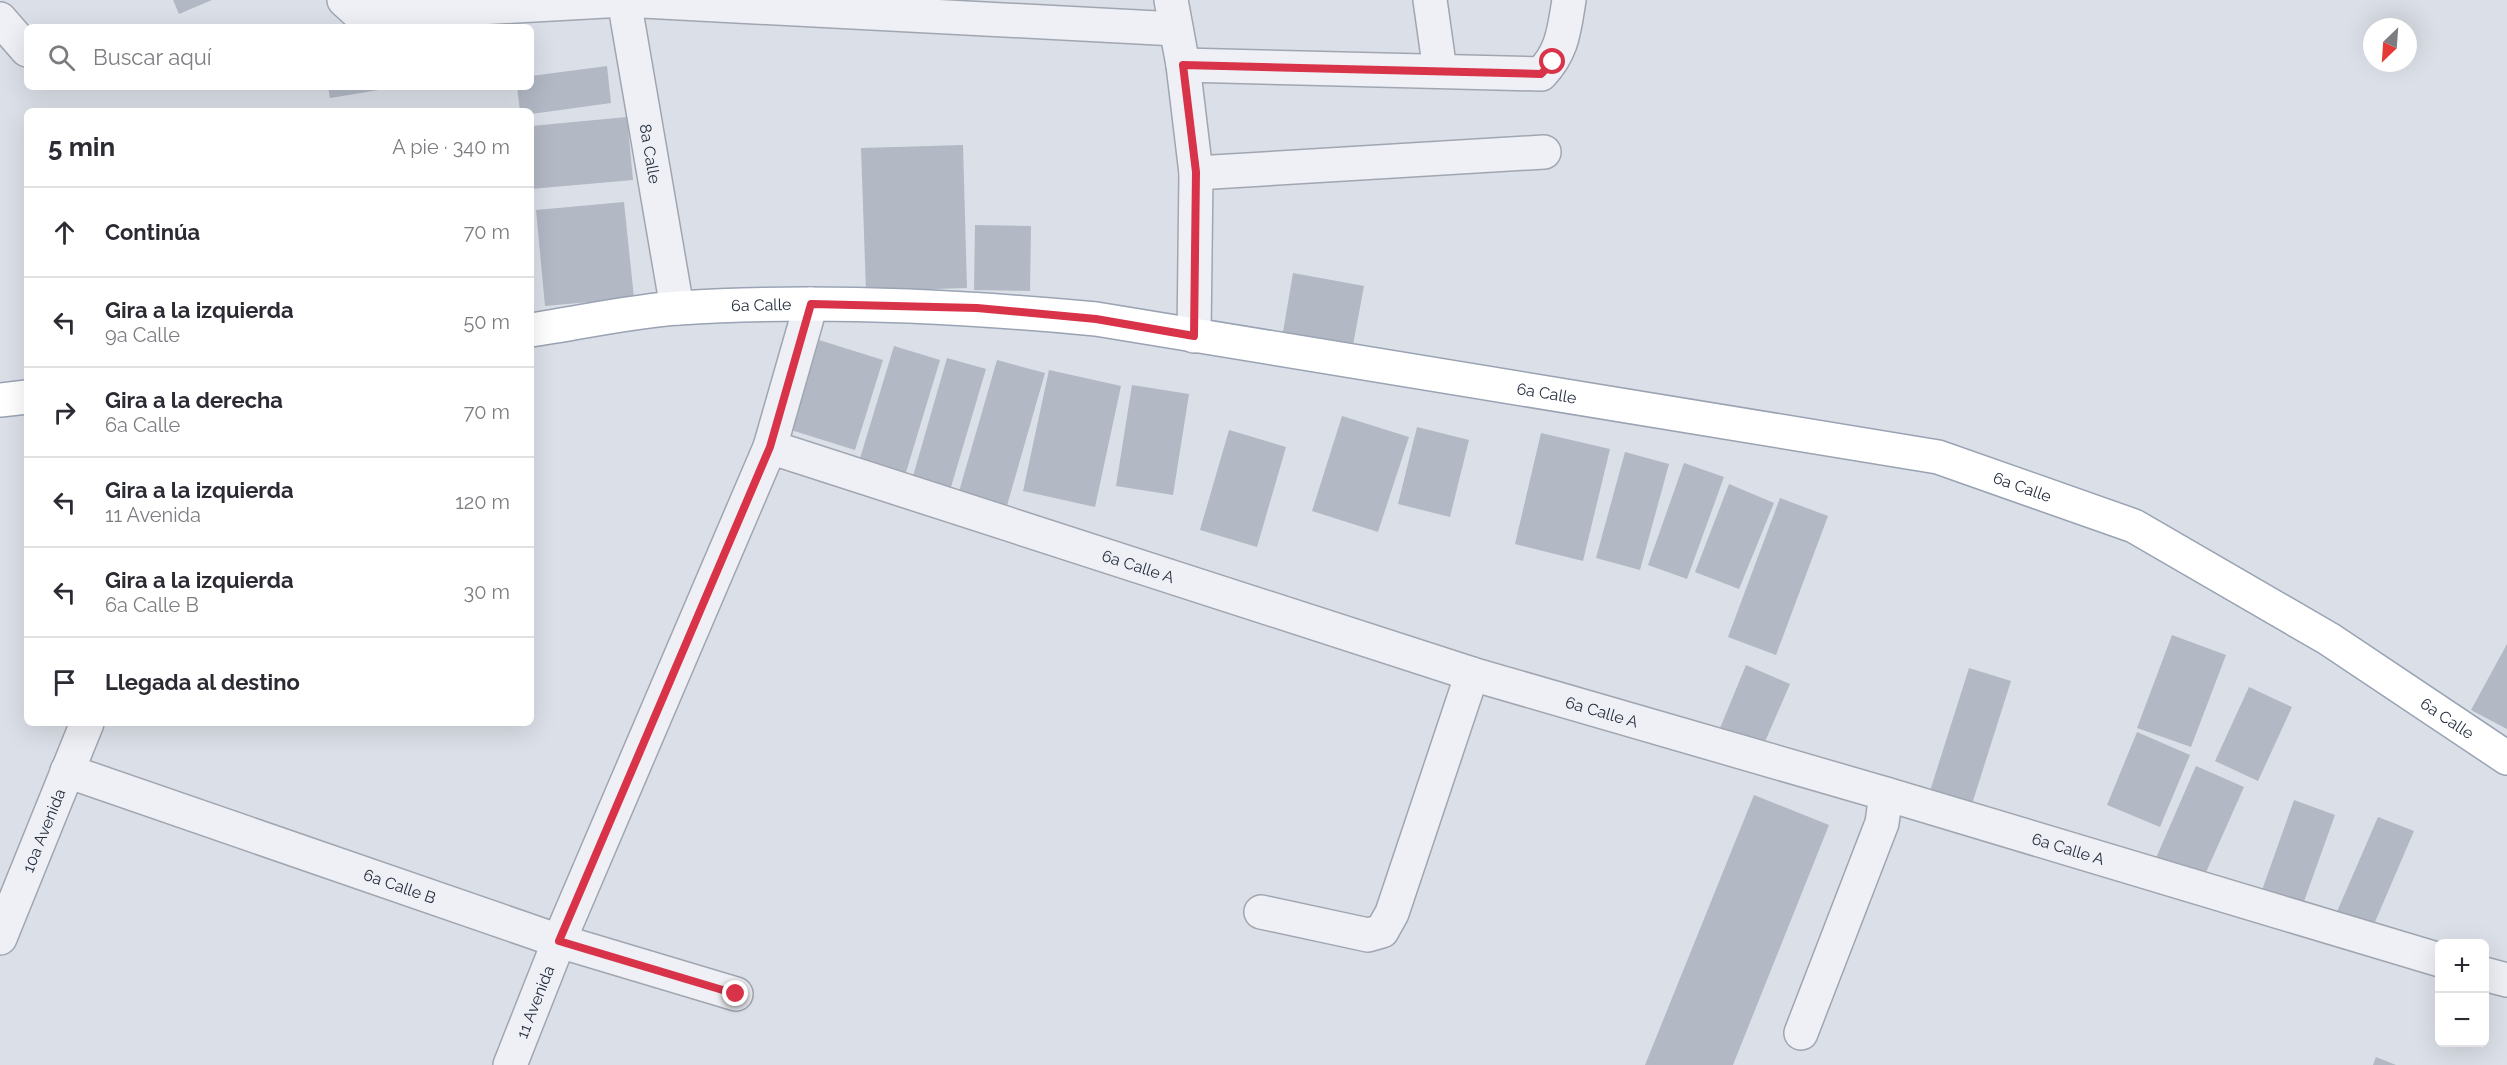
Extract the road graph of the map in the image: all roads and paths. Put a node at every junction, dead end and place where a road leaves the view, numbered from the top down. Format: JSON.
{"nodes":[{"id":1,"x":624,"y":0,"type":"edge"},
{"id":2,"x":1430,"y":0,"type":"edge"},
{"id":3,"x":1569,"y":0,"type":"edge"},
{"id":4,"x":454,"y":5,"type":"edge"},
{"id":5,"x":357,"y":7,"type":"edge"},
{"id":6,"x":1174,"y":15,"type":"edge"},
{"id":7,"x":0,"y":19,"type":"edge"},
{"id":8,"x":24,"y":47,"type":"edge"},
{"id":9,"x":1183,"y":65,"type":"junction"},
{"id":10,"x":1440,"y":71,"type":"junction"},
{"id":11,"x":1544,"y":152,"type":"dead end"},
{"id":12,"x":1196,"y":172,"type":"junction"},
{"id":13,"x":811,"y":304,"type":"junction"},
{"id":14,"x":677,"y":308,"type":"junction"},
{"id":15,"x":534,"y":330,"type":"edge"},
{"id":16,"x":1194,"y":336,"type":"junction"},
{"id":17,"x":24,"y":397,"type":"edge"},
{"id":18,"x":0,"y":400,"type":"edge"},
{"id":19,"x":770,"y":447,"type":"junction"},
{"id":20,"x":1472,"y":674,"type":"junction"},
{"id":21,"x":86,"y":726,"type":"edge"},
{"id":22,"x":2502,"y":756,"type":"edge"},
{"id":23,"x":68,"y":771,"type":"junction"},
{"id":24,"x":1886,"y":794,"type":"junction"},
{"id":25,"x":1262,"y":912,"type":"dead end"},
{"id":26,"x":0,"y":938,"type":"edge"},
{"id":27,"x":559,"y":941,"type":"junction"},
{"id":28,"x":2435,"y":959,"type":"edge"},
{"id":29,"x":2489,"y":975,"type":"edge"},
{"id":30,"x":2507,"y":980,"type":"edge"},
{"id":31,"x":736,"y":994,"type":"dead end"},
{"id":32,"x":1801,"y":1033,"type":"dead end"},
{"id":33,"x":510,"y":1065,"type":"edge"}],
"edges":[{"from":1,"to":4,"type":"street"},
{"from":1,"to":6,"type":"street"},
{"from":1,"to":14,"type":"street","name":"8a Calle"},
{"from":2,"to":10,"type":"street"},
{"from":3,"to":10,"type":"street"},
{"from":4,"to":5,"type":"street"},
{"from":6,"to":9,"type":"street"},
{"from":7,"to":8,"type":"street"},
{"from":9,"to":10,"type":"street"},
{"from":9,"to":12,"type":"street"},
{"from":11,"to":12,"type":"street"},
{"from":12,"to":16,"type":"street"},
{"from":13,"to":14,"type":"main road","name":"6a Calle"},
{"from":13,"to":16,"type":"main road","name":"6a Calle"},
{"from":13,"to":19,"type":"street","name":"11 Avenida"},
{"from":14,"to":15,"type":"main road","name":"6a Calle"},
{"from":16,"to":22,"type":"main road","name":"6a Calle"},
{"from":17,"to":18,"type":"main road"},
{"from":19,"to":20,"type":"street","name":"6a Calle A"},
{"from":19,"to":27,"type":"street","name":"11 Avenida"},
{"from":20,"to":24,"type":"street","name":"6a Calle A"},
{"from":20,"to":25,"type":"street"},
{"from":21,"to":23,"type":"street","name":"10a Avenida"},
{"from":23,"to":26,"type":"street","name":"10a Avenida"},
{"from":23,"to":27,"type":"street","name":"6a Calle B"},
{"from":24,"to":28,"type":"street","name":"6a Calle A"},
{"from":24,"to":32,"type":"street"},
{"from":27,"to":31,"type":"street","name":"6a Calle B"},
{"from":27,"to":33,"type":"street","name":"11 Avenida"},
{"from":29,"to":30,"type":"street"}]}
